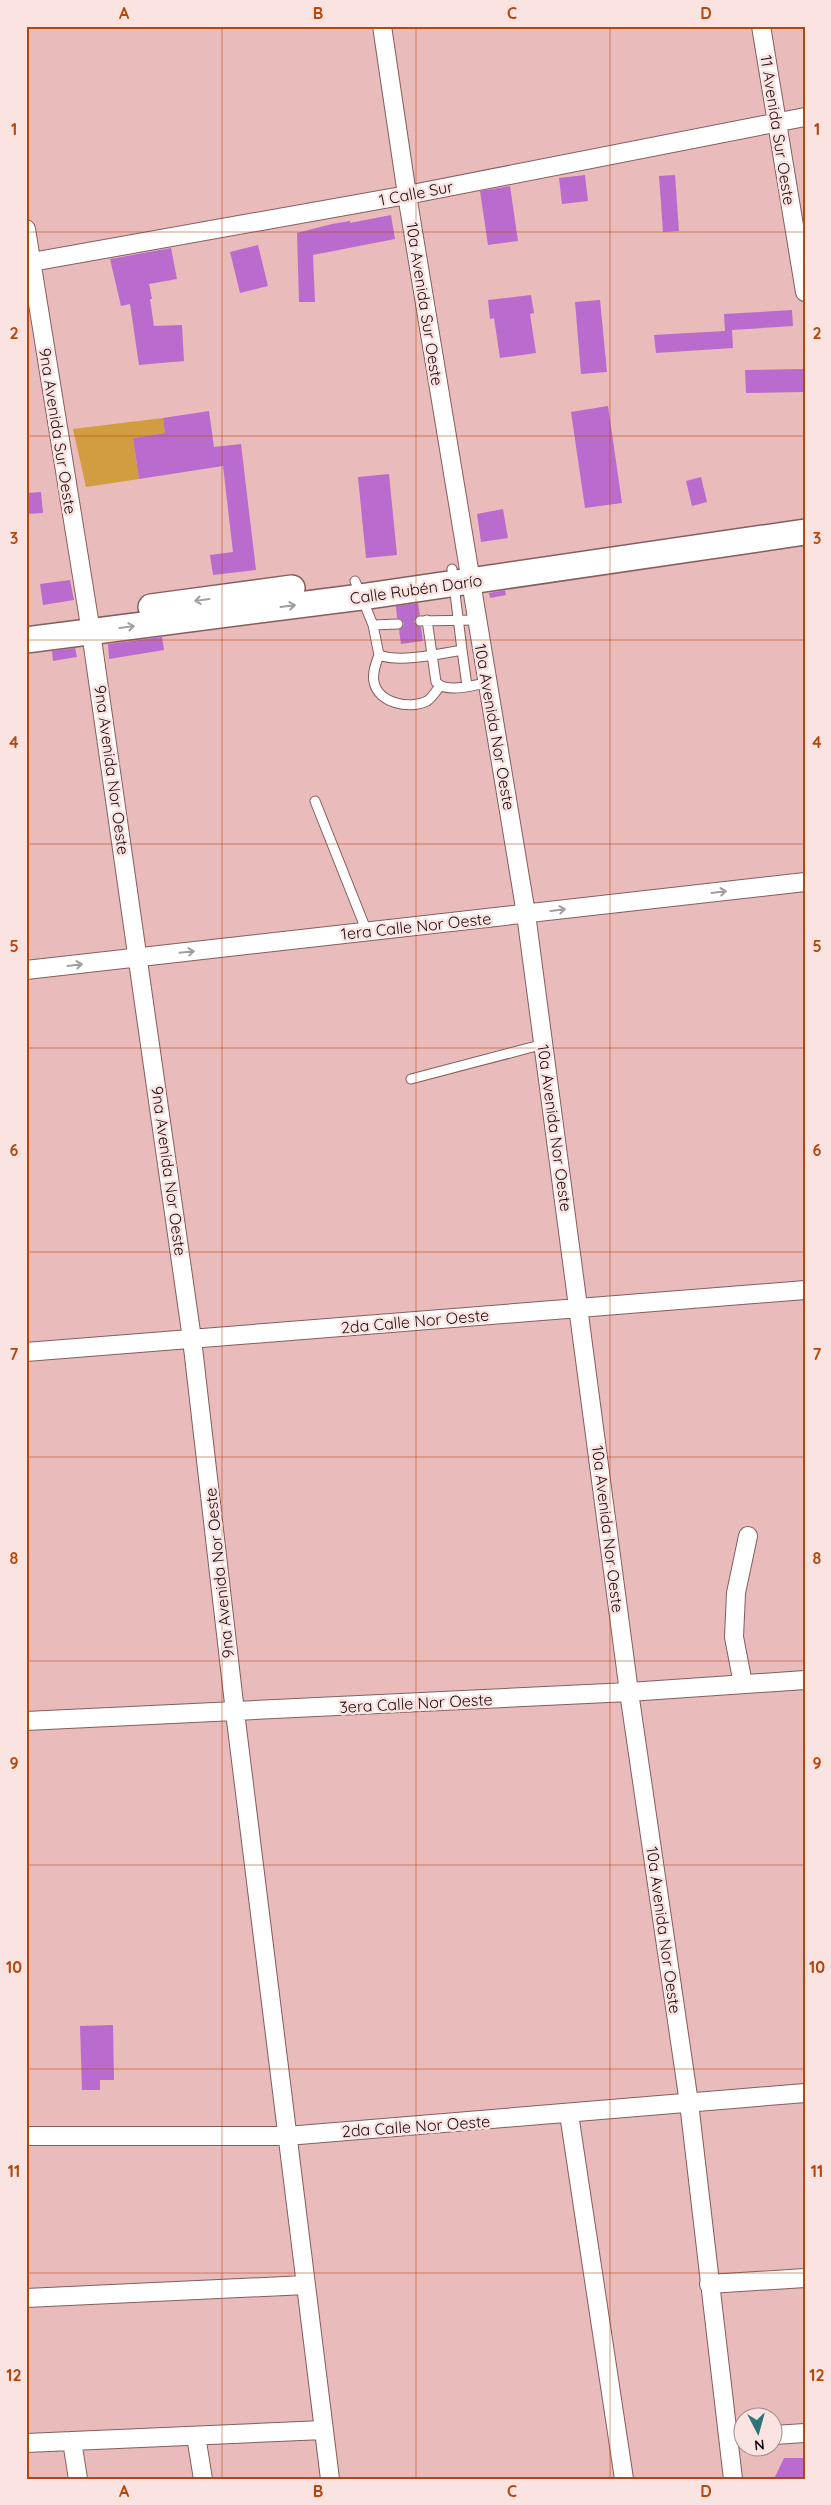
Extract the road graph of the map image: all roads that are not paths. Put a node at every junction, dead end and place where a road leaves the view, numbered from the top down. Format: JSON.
{"nodes":[{"id":1,"x":382,"y":26,"type":"edge"},
{"id":2,"x":761,"y":26,"type":"edge"},
{"id":3,"x":805,"y":117,"type":"edge"},
{"id":4,"x":776,"y":123,"type":"junction"},
{"id":5,"x":407,"y":195,"type":"junction"},
{"id":6,"x":26,"y":229,"type":"edge"},
{"id":7,"x":29,"y":263,"type":"edge"},
{"id":8,"x":805,"y":292,"type":"edge"},
{"id":9,"x":805,"y":516,"type":"edge"},
{"id":10,"x":805,"y":532,"type":"edge"},
{"id":11,"x":719,"y":536,"type":"junction"},
{"id":12,"x":461,"y":575,"type":"junction"},
{"id":13,"x":358,"y":589,"type":"junction"},
{"id":14,"x":458,"y":619,"type":"junction"},
{"id":15,"x":476,"y":620,"type":"junction"},
{"id":16,"x":26,"y":623,"type":"edge"},
{"id":17,"x":90,"y":624,"type":"junction"},
{"id":18,"x":398,"y":624,"type":"dead end"},
{"id":19,"x":373,"y":625,"type":"junction"},
{"id":20,"x":26,"y":640,"type":"edge"},
{"id":21,"x":462,"y":650,"type":"junction"},
{"id":22,"x":379,"y":655,"type":"junction"},
{"id":23,"x":431,"y":655,"type":"junction"},
{"id":24,"x":487,"y":683,"type":"junction"},
{"id":25,"x":440,"y":686,"type":"junction"},
{"id":26,"x":467,"y":686,"type":"junction"},
{"id":27,"x":315,"y":801,"type":"dead end"},
{"id":28,"x":805,"y":882,"type":"edge"},
{"id":29,"x":526,"y":914,"type":"junction"},
{"id":30,"x":368,"y":932,"type":"junction"},
{"id":31,"x":139,"y":957,"type":"junction"},
{"id":32,"x":26,"y":970,"type":"edge"},
{"id":33,"x":544,"y":1044,"type":"junction"},
{"id":34,"x":412,"y":1079,"type":"dead end"},
{"id":35,"x":805,"y":1290,"type":"edge"},
{"id":36,"x":579,"y":1308,"type":"junction"},
{"id":37,"x":192,"y":1339,"type":"junction"},
{"id":38,"x":26,"y":1352,"type":"edge"},
{"id":39,"x":748,"y":1536,"type":"dead end"},
{"id":40,"x":805,"y":1680,"type":"edge"},
{"id":41,"x":743,"y":1684,"type":"junction"},
{"id":42,"x":629,"y":1692,"type":"junction"},
{"id":43,"x":235,"y":1712,"type":"junction"},
{"id":44,"x":26,"y":1721,"type":"edge"},
{"id":45,"x":805,"y":2093,"type":"edge"},
{"id":46,"x":689,"y":2103,"type":"junction"},
{"id":47,"x":569,"y":2114,"type":"junction"},
{"id":48,"x":26,"y":2136,"type":"edge"},
{"id":49,"x":287,"y":2136,"type":"junction"},
{"id":50,"x":805,"y":2278,"type":"edge"},
{"id":51,"x":709,"y":2284,"type":"junction"},
{"id":52,"x":306,"y":2285,"type":"junction"},
{"id":53,"x":26,"y":2298,"type":"edge"},
{"id":54,"x":324,"y":2430,"type":"junction"},
{"id":55,"x":734,"y":2432,"type":"edge"},
{"id":56,"x":805,"y":2433,"type":"edge"},
{"id":57,"x":784,"y":2434,"type":"edge"},
{"id":58,"x":196,"y":2436,"type":"junction"},
{"id":59,"x":72,"y":2441,"type":"junction"},
{"id":60,"x":26,"y":2443,"type":"edge"},
{"id":61,"x":734,"y":2458,"type":"edge"},
{"id":62,"x":78,"y":2479,"type":"edge"},
{"id":63,"x":204,"y":2479,"type":"edge"},
{"id":64,"x":330,"y":2479,"type":"edge"},
{"id":65,"x":624,"y":2479,"type":"edge"},
{"id":66,"x":733,"y":2479,"type":"edge"}],
"edges":[{"from":1,"to":5,"type":"street","name":"10a Avenida Sur Oeste"},
{"from":2,"to":4,"type":"street","name":"11 Avenida Sur Oeste"},
{"from":3,"to":4,"type":"street","name":"1 Calle Sur"},
{"from":4,"to":5,"type":"street","name":"1 Calle Sur"},
{"from":4,"to":8,"type":"street","name":"11 Avenida Sur Oeste"},
{"from":5,"to":7,"type":"street","name":"1 Calle Sur"},
{"from":5,"to":12,"type":"street","name":"10a Avenida Sur Oeste"},
{"from":6,"to":7,"type":"street","name":"9na Avenida Sur Oeste"},
{"from":7,"to":17,"type":"street","name":"9na Avenida Sur Oeste"},
{"from":9,"to":11,"type":"street","name":"Calle Rubén Darío"},
{"from":10,"to":11,"type":"street","name":"Calle Rubén Darío"},
{"from":11,"to":12,"type":"street","name":"Calle Rubén Darío"},
{"from":12,"to":13,"type":"street","name":"Calle Rubén Darío"},
{"from":12,"to":14,"type":"lane"},
{"from":12,"to":15,"type":"street","name":"10a Avenida Nor Oeste"},
{"from":13,"to":17,"type":"street","name":"Calle Rubén Darío"},
{"from":13,"to":19,"type":"lane"},
{"from":14,"to":15,"type":"lane"},
{"from":14,"to":21,"type":"lane"},
{"from":14,"to":23,"type":"lane"},
{"from":15,"to":24,"type":"street","name":"10a Avenida Nor Oeste"},
{"from":16,"to":17,"type":"street","name":"Calle Rubén Darío"},
{"from":17,"to":20,"type":"street","name":"Calle Rubén Darío"},
{"from":17,"to":31,"type":"street","name":"9na Avenida Nor Oeste"},
{"from":18,"to":19,"type":"lane"},
{"from":19,"to":22,"type":"lane"},
{"from":21,"to":23,"type":"lane"},
{"from":21,"to":26,"type":"lane"},
{"from":22,"to":23,"type":"lane"},
{"from":22,"to":25,"type":"lane"},
{"from":23,"to":25,"type":"lane"},
{"from":24,"to":26,"type":"lane"},
{"from":24,"to":29,"type":"street","name":"10a Avenida Nor Oeste"},
{"from":25,"to":26,"type":"lane"},
{"from":27,"to":30,"type":"lane"},
{"from":29,"to":28,"type":"street","name":"1era Calle Nor Oeste","one_way":true},
{"from":29,"to":30,"type":"street","name":"1era Calle Nor Oeste"},
{"from":29,"to":33,"type":"street","name":"10a Avenida Nor Oeste"},
{"from":31,"to":30,"type":"street","name":"1era Calle Nor Oeste","one_way":true},
{"from":32,"to":31,"type":"street","name":"1era Calle Nor Oeste","one_way":true},
{"from":31,"to":37,"type":"street","name":"9na Avenida Nor Oeste"},
{"from":33,"to":34,"type":"lane"},
{"from":33,"to":36,"type":"street","name":"10a Avenida Nor Oeste"},
{"from":35,"to":36,"type":"street","name":"2da Calle Nor Oeste"},
{"from":36,"to":37,"type":"street","name":"2da Calle Nor Oeste"},
{"from":36,"to":42,"type":"street","name":"10a Avenida Nor Oeste"},
{"from":37,"to":38,"type":"street","name":"2da Calle Nor Oeste"},
{"from":37,"to":43,"type":"street","name":"9na Avenida Nor Oeste"},
{"from":39,"to":41,"type":"street"},
{"from":40,"to":41,"type":"street","name":"3era Calle Nor Oeste"},
{"from":41,"to":42,"type":"street","name":"3era Calle Nor Oeste"},
{"from":42,"to":43,"type":"street","name":"3era Calle Nor Oeste"},
{"from":42,"to":46,"type":"street","name":"10a Avenida Nor Oeste"},
{"from":43,"to":44,"type":"street","name":"3era Calle Nor Oeste"},
{"from":43,"to":49,"type":"street","name":"9na Avenida Nor Oeste"},
{"from":45,"to":46,"type":"street","name":"2da Calle Nor Oeste"},
{"from":46,"to":47,"type":"street","name":"2da Calle Nor Oeste"},
{"from":46,"to":51,"type":"street","name":"10a Avenida Nor Oeste"},
{"from":47,"to":49,"type":"street","name":"2da Calle Nor Oeste"},
{"from":47,"to":65,"type":"street"},
{"from":48,"to":49,"type":"street","name":"2da Calle Nor Oeste"},
{"from":49,"to":52,"type":"street","name":"9na Avenida Nor Oeste"},
{"from":50,"to":51,"type":"street"},
{"from":51,"to":55,"type":"street","name":"10a Avenida Nor Oeste"},
{"from":52,"to":53,"type":"street"},
{"from":52,"to":54,"type":"street","name":"9na Avenida Nor Oeste"},
{"from":54,"to":58,"type":"street"},
{"from":54,"to":64,"type":"street","name":"9na Avenida Nor Oeste"},
{"from":56,"to":57,"type":"street"},
{"from":58,"to":59,"type":"street"},
{"from":58,"to":63,"type":"street"},
{"from":59,"to":60,"type":"street"},
{"from":59,"to":62,"type":"street"},
{"from":61,"to":66,"type":"street","name":"10a Avenida Nor Oeste"}]}
